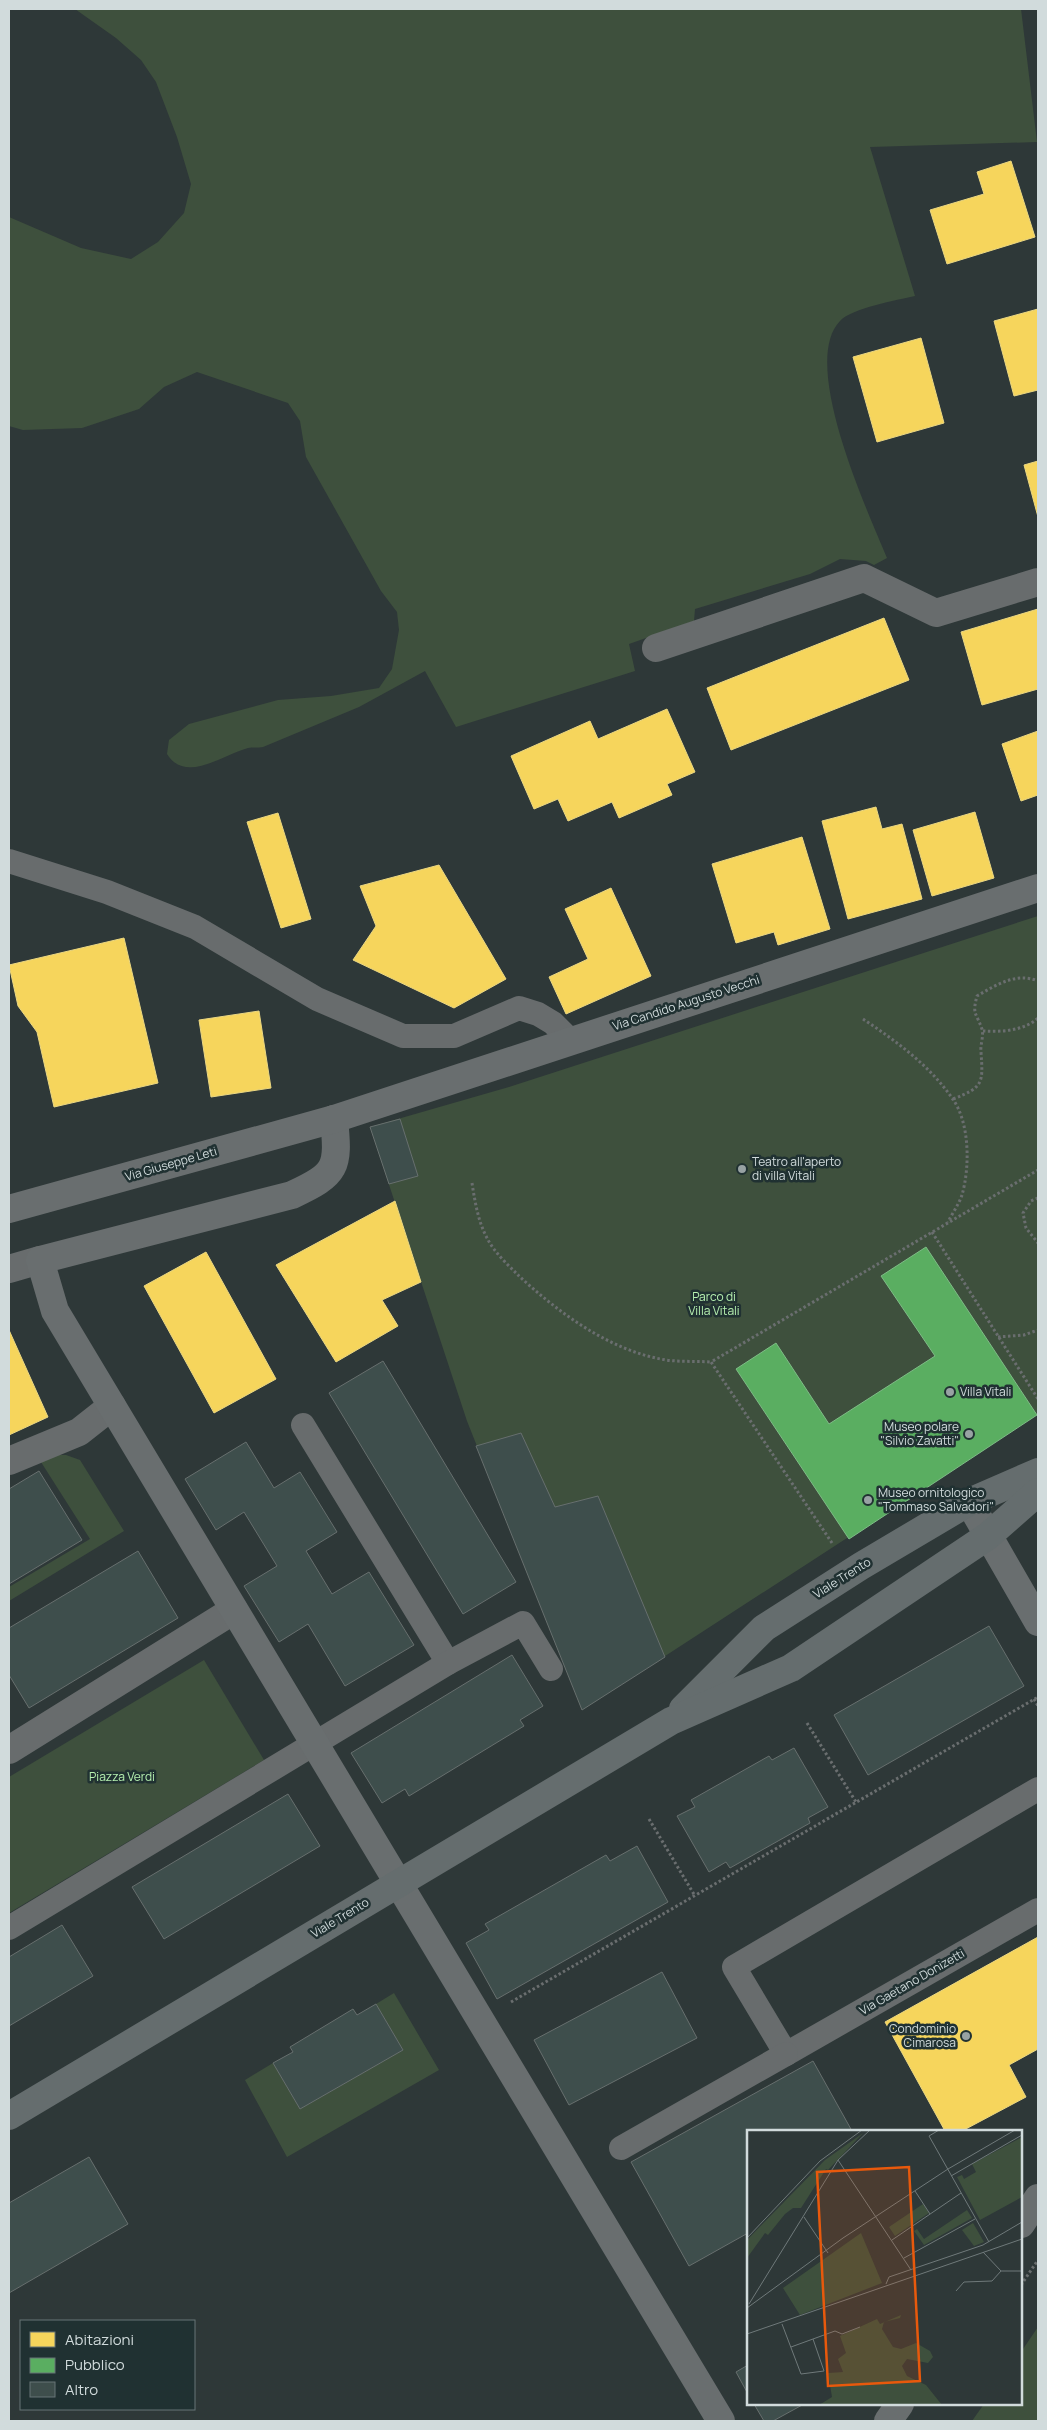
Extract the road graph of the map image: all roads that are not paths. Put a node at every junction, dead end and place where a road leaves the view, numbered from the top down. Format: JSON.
{"nodes":[{"id":1,"x":1038,"y":582,"type":"edge"},
{"id":2,"x":656,"y":648,"type":"dead end"},
{"id":3,"x":9,"y":861,"type":"edge"},
{"id":4,"x":1038,"y":888,"type":"edge"},
{"id":5,"x":571,"y":1041,"type":"junction"},
{"id":6,"x":334,"y":1119,"type":"junction"},
{"id":7,"x":9,"y":1209,"type":"edge"},
{"id":8,"x":40,"y":1260,"type":"junction"},
{"id":9,"x":9,"y":1269,"type":"edge"},
{"id":10,"x":112,"y":1406,"type":"junction"},
{"id":11,"x":303,"y":1425,"type":"dead end"},
{"id":12,"x":9,"y":1461,"type":"edge"},
{"id":13,"x":1038,"y":1472,"type":"edge"},
{"id":14,"x":1038,"y":1492,"type":"edge"},
{"id":15,"x":969,"y":1502,"type":"junction"},
{"id":16,"x":988,"y":1536,"type":"junction"},
{"id":17,"x":234,"y":1610,"type":"junction"},
{"id":18,"x":1038,"y":1622,"type":"edge"},
{"id":19,"x":448,"y":1663,"type":"junction"},
{"id":20,"x":551,"y":1669,"type":"dead end"},
{"id":21,"x":671,"y":1721,"type":"junction"},
{"id":22,"x":315,"y":1744,"type":"junction"},
{"id":23,"x":9,"y":1750,"type":"edge"},
{"id":24,"x":1038,"y":1789,"type":"edge"},
{"id":25,"x":398,"y":1883,"type":"junction"},
{"id":26,"x":1038,"y":1910,"type":"edge"},
{"id":27,"x":9,"y":1928,"type":"edge"},
{"id":28,"x":786,"y":2054,"type":"junction"},
{"id":29,"x":9,"y":2116,"type":"edge"},
{"id":30,"x":621,"y":2148,"type":"dead end"},
{"id":31,"x":1038,"y":2198,"type":"edge"},
{"id":32,"x":1022,"y":2222,"type":"edge"},
{"id":33,"x":899,"y":2405,"type":"edge"},
{"id":34,"x":721,"y":2421,"type":"edge"},
{"id":35,"x":888,"y":2421,"type":"edge"}],
"edges":[{"from":1,"to":2,"type":"street"},
{"from":3,"to":5,"type":"lane"},
{"from":4,"to":5,"type":"street","name":"Via Candido Augusto Vecchi"},
{"from":5,"to":6,"type":"street","name":"Via Candido Augusto Vecchi"},
{"from":6,"to":7,"type":"street","name":"Via Giuseppe Leti"},
{"from":6,"to":8,"type":"street"},
{"from":8,"to":9,"type":"street"},
{"from":8,"to":10,"type":"street"},
{"from":10,"to":12,"type":"street"},
{"from":10,"to":17,"type":"street"},
{"from":11,"to":19,"type":"lane"},
{"from":13,"to":15,"type":"main road","name":"Viale Trento"},
{"from":14,"to":16,"type":"main road","name":"Viale Trento"},
{"from":15,"to":16,"type":"street"},
{"from":15,"to":21,"type":"main road","name":"Viale Trento"},
{"from":16,"to":18,"type":"street"},
{"from":16,"to":21,"type":"main road","name":"Viale Trento"},
{"from":17,"to":22,"type":"street"},
{"from":17,"to":23,"type":"street"},
{"from":19,"to":20,"type":"lane"},
{"from":19,"to":22,"type":"lane"},
{"from":21,"to":25,"type":"main road","name":"Viale Trento"},
{"from":22,"to":25,"type":"street"},
{"from":22,"to":27,"type":"lane"},
{"from":24,"to":28,"type":"lane"},
{"from":25,"to":29,"type":"main road","name":"Viale Trento"},
{"from":25,"to":34,"type":"street"},
{"from":26,"to":28,"type":"lane","name":"Via Gaetano Donizetti"},
{"from":28,"to":30,"type":"lane","name":"Via Gaetano Donizetti"},
{"from":31,"to":32,"type":"street"},
{"from":33,"to":35,"type":"street"}]}
